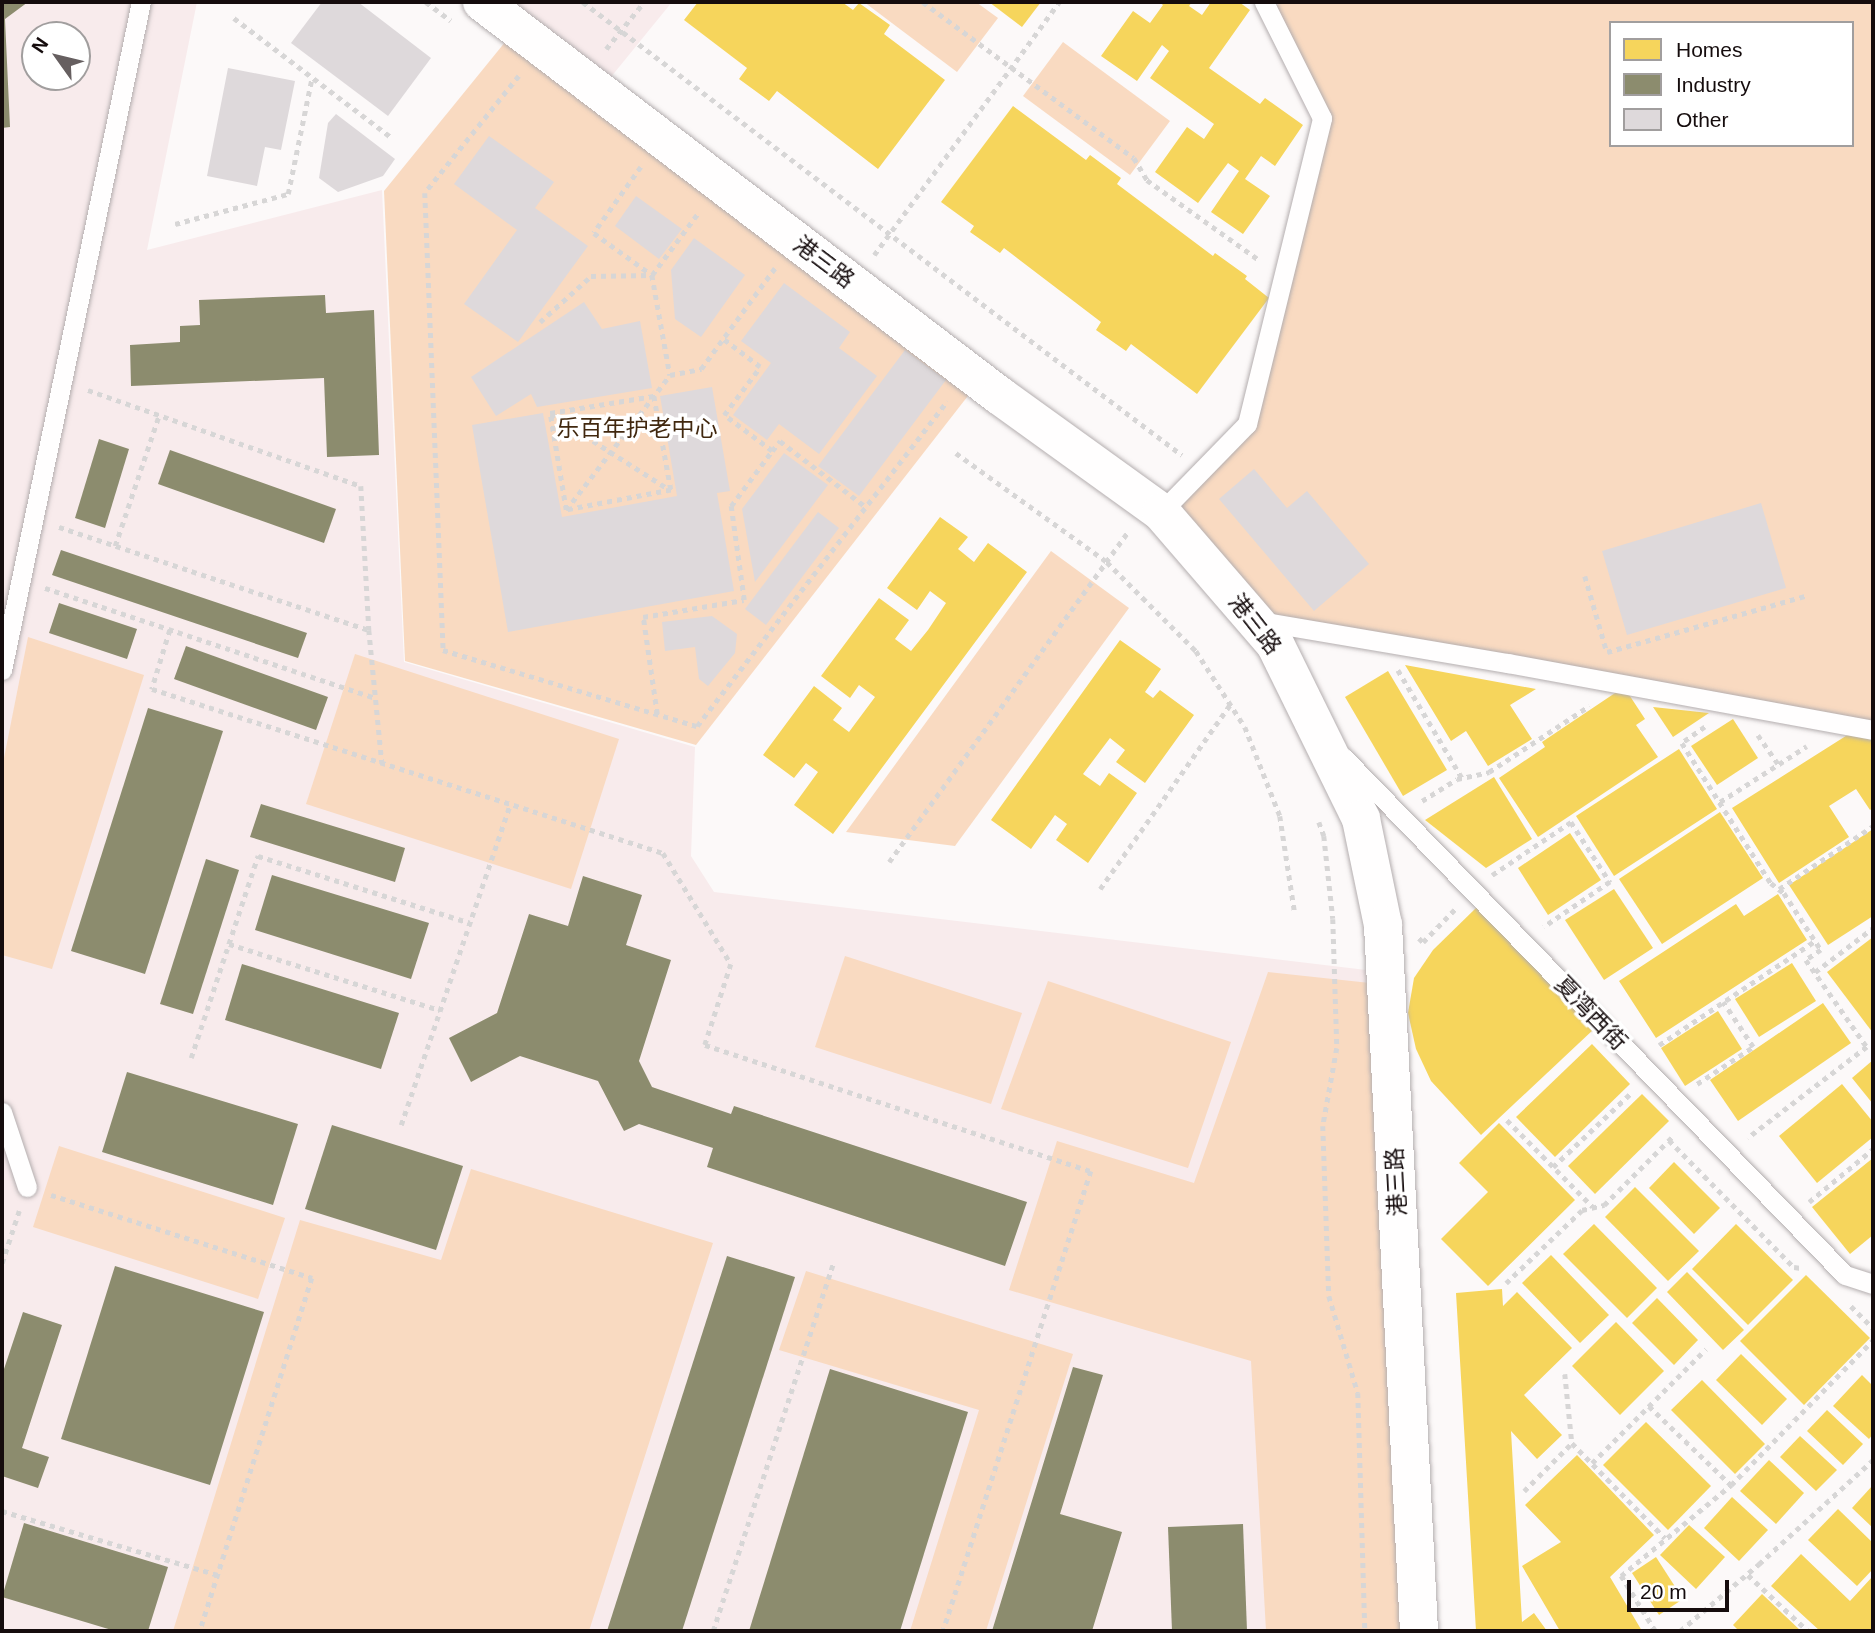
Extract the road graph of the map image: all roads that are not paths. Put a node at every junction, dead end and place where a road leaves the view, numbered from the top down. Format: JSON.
{"nodes":[{"id":1,"x":141,"y":2,"type":"edge"},
{"id":2,"x":482,"y":2,"type":"edge"},
{"id":3,"x":1264,"y":2,"type":"edge"},
{"id":4,"x":1140,"y":521,"type":"junction"},
{"id":5,"x":1255,"y":621,"type":"junction"},
{"id":6,"x":2,"y":670,"type":"edge"},
{"id":7,"x":1317,"y":730,"type":"junction"},
{"id":8,"x":1873,"y":730,"type":"edge"},
{"id":9,"x":2,"y":1112,"type":"edge"},
{"id":10,"x":27,"y":1187,"type":"road end"},
{"id":11,"x":1873,"y":1284,"type":"edge"},
{"id":12,"x":1419,"y":1631,"type":"edge"}],
"edges":[{"from":1,"to":6,"type":"lane"},
{"from":2,"to":4,"type":"main road","name":"港三路"},
{"from":3,"to":4,"type":"lane"},
{"from":4,"to":5,"type":"main road","name":"港三路"},
{"from":5,"to":7,"type":"main road","name":"港三路"},
{"from":5,"to":8,"type":"lane"},
{"from":7,"to":11,"type":"lane","name":"夏湾西街"},
{"from":7,"to":12,"type":"main road","name":"港三路"},
{"from":9,"to":10,"type":"lane"}]}
